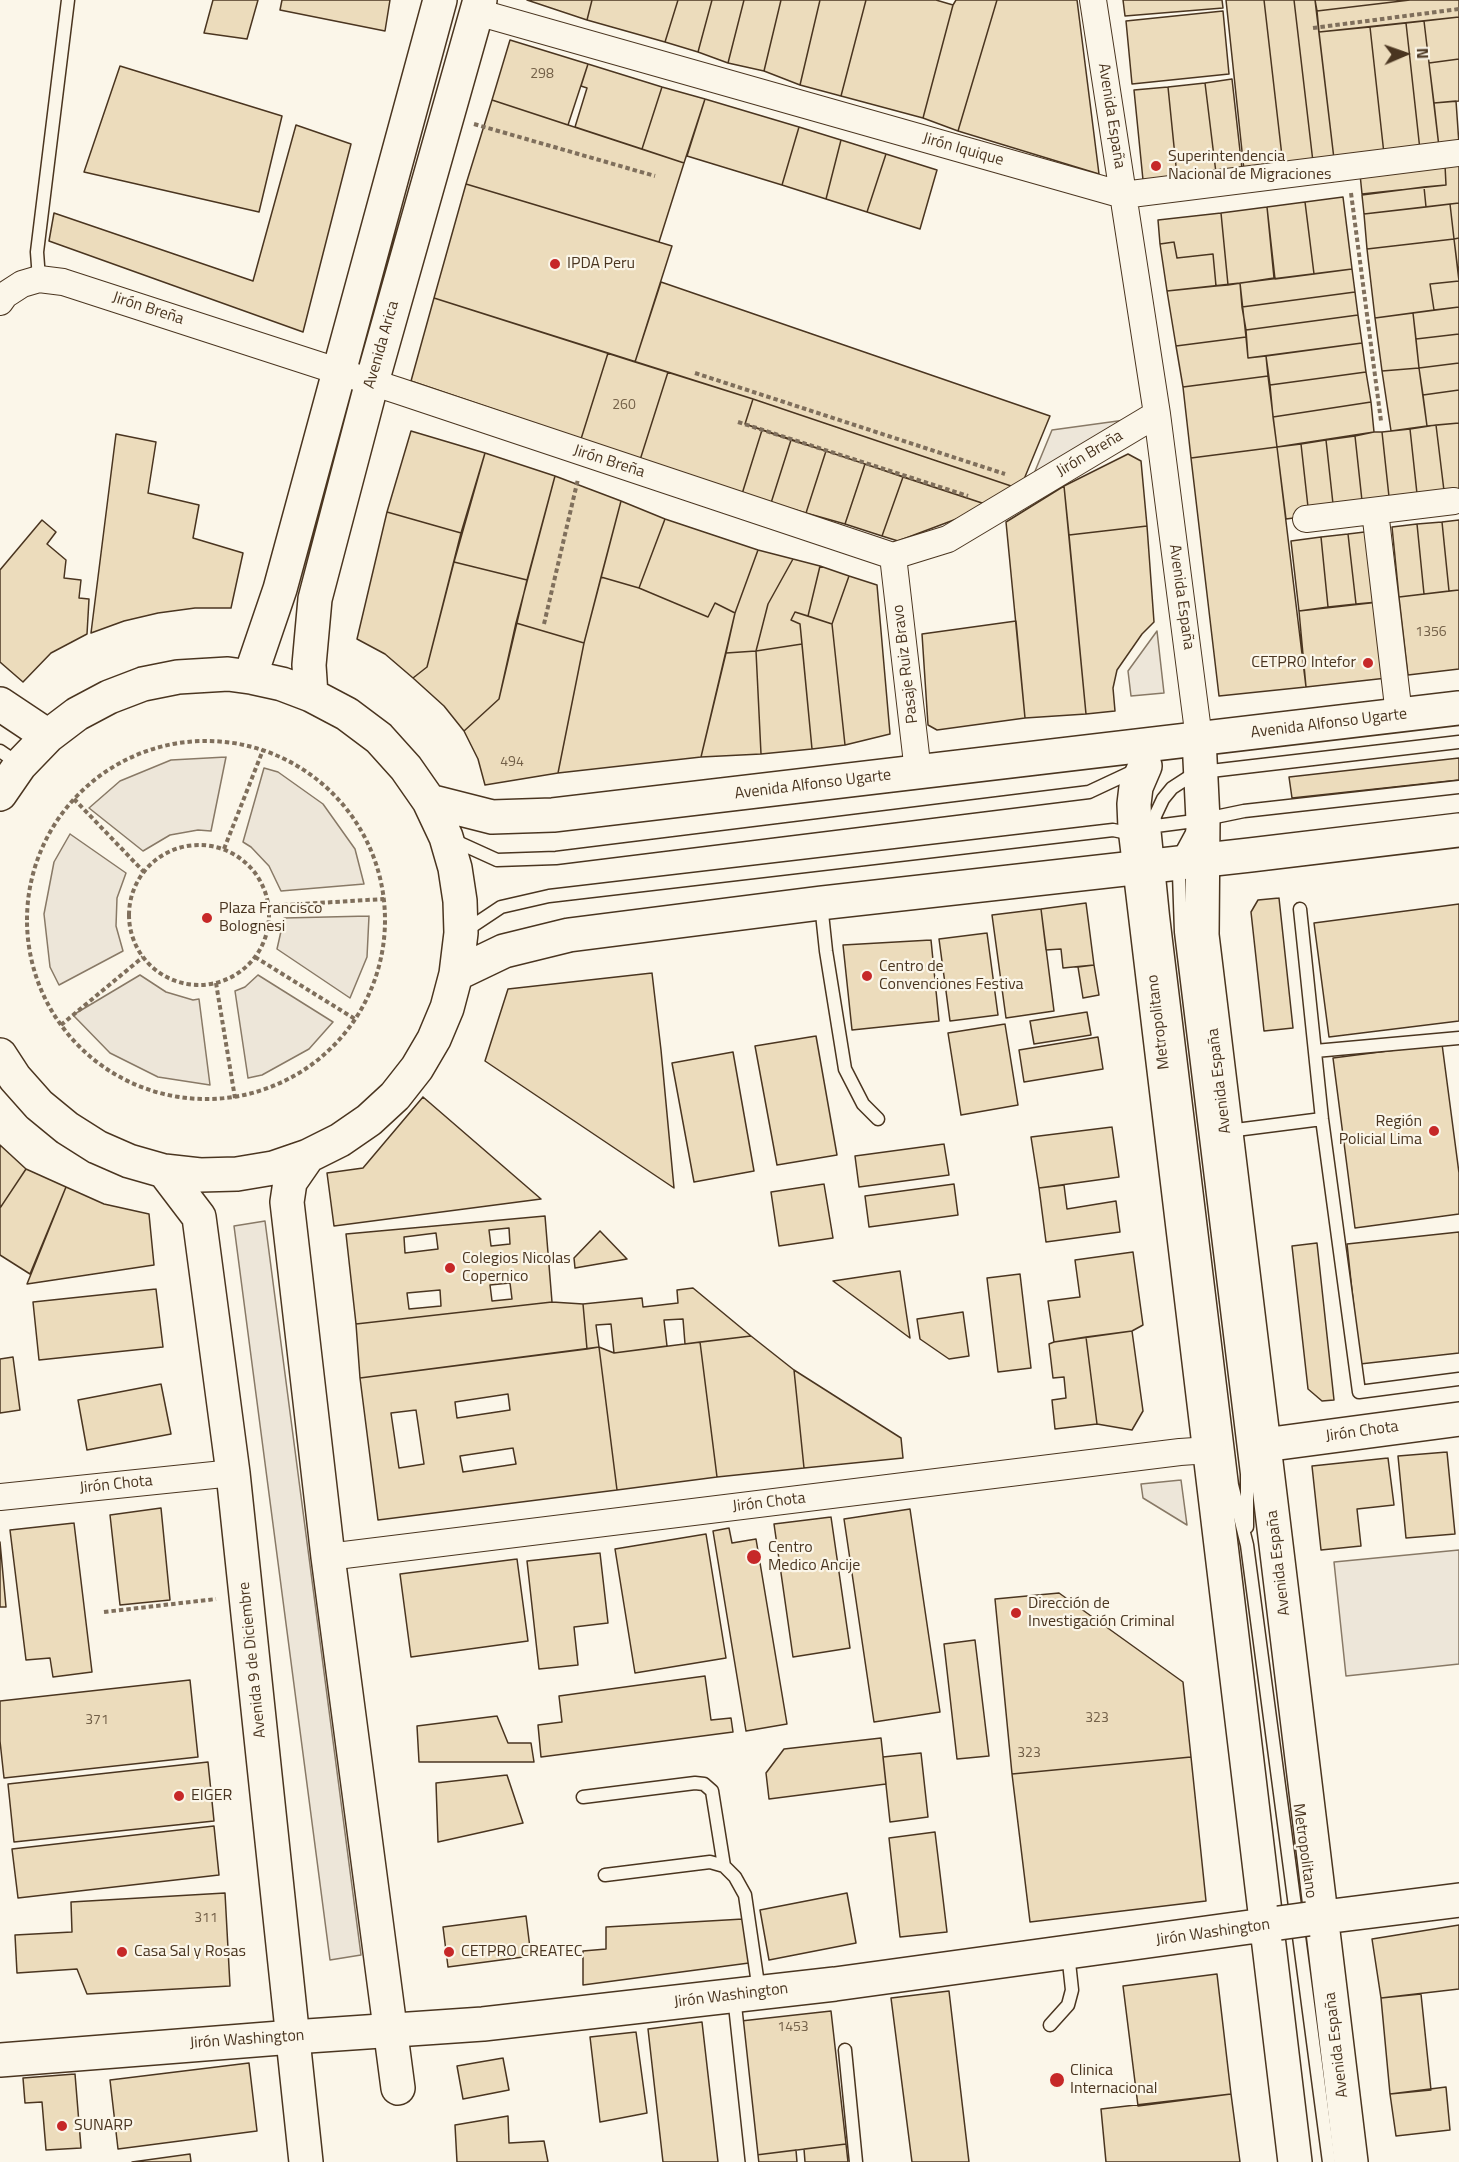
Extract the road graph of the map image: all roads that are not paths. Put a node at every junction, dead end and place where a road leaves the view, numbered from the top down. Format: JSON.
{"nodes":[{"id":1,"x":68,"y":0,"type":"edge"},
{"id":2,"x":440,"y":0,"type":"edge"},
{"id":3,"x":1093,"y":0,"type":"edge"},
{"id":4,"x":478,"y":6,"type":"edge"},
{"id":5,"x":1459,"y":153,"type":"edge"},
{"id":6,"x":1123,"y":195,"type":"junction"},
{"id":7,"x":39,"y":279,"type":"junction"},
{"id":8,"x":0,"y":302,"type":"edge"},
{"id":9,"x":338,"y":372,"type":"junction"},
{"id":10,"x":372,"y":382,"type":"junction"},
{"id":11,"x":1157,"y":414,"type":"junction"},
{"id":12,"x":1454,"y":501,"type":"dead end"},
{"id":13,"x":1375,"y":511,"type":"junction"},
{"id":14,"x":1306,"y":519,"type":"dead end"},
{"id":15,"x":893,"y":556,"type":"junction"},
{"id":16,"x":250,"y":677,"type":"junction"},
{"id":17,"x":311,"y":695,"type":"junction"},
{"id":18,"x":0,"y":704,"type":"edge"},
{"id":19,"x":1459,"y":708,"type":"edge"},
{"id":20,"x":1400,"y":715,"type":"junction"},
{"id":21,"x":48,"y":736,"type":"junction"},
{"id":22,"x":1199,"y":739,"type":"junction"},
{"id":23,"x":1459,"y":742,"type":"edge"},
{"id":24,"x":10,"y":758,"type":"edge"},
{"id":25,"x":1154,"y":762,"type":"junction"},
{"id":26,"x":918,"y":772,"type":"junction"},
{"id":27,"x":1202,"y":772,"type":"junction"},
{"id":28,"x":1459,"y":787,"type":"edge"},
{"id":29,"x":0,"y":794,"type":"edge"},
{"id":30,"x":429,"y":801,"type":"junction"},
{"id":31,"x":1203,"y":820,"type":"junction"},
{"id":32,"x":1459,"y":830,"type":"edge"},
{"id":33,"x":446,"y":837,"type":"junction"},
{"id":34,"x":1156,"y":847,"type":"junction"},
{"id":35,"x":821,"y":903,"type":"junction"},
{"id":36,"x":1300,"y":909,"type":"dead end"},
{"id":37,"x":461,"y":933,"type":"junction"},
{"id":38,"x":456,"y":974,"type":"junction"},
{"id":39,"x":1459,"y":1038,"type":"edge"},
{"id":40,"x":1315,"y":1051,"type":"junction"},
{"id":41,"x":5,"y":1071,"type":"edge"},
{"id":42,"x":878,"y":1119,"type":"dead end"},
{"id":43,"x":1322,"y":1119,"type":"junction"},
{"id":44,"x":1226,"y":1131,"type":"junction"},
{"id":45,"x":308,"y":1156,"type":"junction"},
{"id":46,"x":164,"y":1171,"type":"junction"},
{"id":47,"x":1459,"y":1378,"type":"edge"},
{"id":48,"x":1459,"y":1419,"type":"edge"},
{"id":49,"x":1264,"y":1445,"type":"junction"},
{"id":50,"x":1210,"y":1450,"type":"junction"},
{"id":51,"x":232,"y":1473,"type":"junction"},
{"id":52,"x":0,"y":1497,"type":"edge"},
{"id":53,"x":1247,"y":1545,"type":"junction"},
{"id":54,"x":328,"y":1557,"type":"junction"},
{"id":55,"x":583,"y":1797,"type":"dead end"},
{"id":56,"x":724,"y":1866,"type":"junction"},
{"id":57,"x":605,"y":1875,"type":"dead end"},
{"id":58,"x":1459,"y":1900,"type":"edge"},
{"id":59,"x":1294,"y":1921,"type":"junction"},
{"id":60,"x":1068,"y":1953,"type":"junction"},
{"id":61,"x":747,"y":1994,"type":"junction"},
{"id":62,"x":1050,"y":2025,"type":"dead end"},
{"id":63,"x":390,"y":2031,"type":"junction"},
{"id":64,"x":293,"y":2037,"type":"junction"},
{"id":65,"x":845,"y":2050,"type":"dead end"},
{"id":66,"x":0,"y":2060,"type":"edge"},
{"id":67,"x":398,"y":2088,"type":"dead end"},
{"id":68,"x":306,"y":2162,"type":"edge"},
{"id":69,"x":752,"y":2162,"type":"edge"},
{"id":70,"x":856,"y":2162,"type":"edge"},
{"id":71,"x":1295,"y":2162,"type":"edge"},
{"id":72,"x":1329,"y":2162,"type":"edge"},
{"id":73,"x":1352,"y":2162,"type":"edge"}],
"edges":[{"from":1,"to":7,"type":"lane"},
{"from":2,"to":9,"type":"main road"},
{"from":3,"to":6,"type":"street","name":"Avenida España"},
{"from":4,"to":6,"type":"street","name":"Jirón Iquique"},
{"from":4,"to":10,"type":"main road","name":"Avenida Arica"},
{"from":5,"to":6,"type":"street","name":"Jirón Iquique"},
{"from":6,"to":11,"type":"street","name":"Avenida España"},
{"from":7,"to":8,"type":"street"},
{"from":7,"to":9,"type":"street","name":"Jirón Breña"},
{"from":9,"to":10,"type":"street","name":"Jirón Breña"},
{"from":9,"to":16,"type":"main road"},
{"from":10,"to":15,"type":"street","name":"Jirón Breña"},
{"from":10,"to":17,"type":"main road","name":"Avenida Arica"},
{"from":11,"to":15,"type":"street","name":"Jirón Breña"},
{"from":11,"to":22,"type":"street","name":"Avenida España"},
{"from":12,"to":13,"type":"street"},
{"from":13,"to":14,"type":"street"},
{"from":13,"to":20,"type":"street"},
{"from":15,"to":26,"type":"street","name":"Pasaje Ruiz Bravo"},
{"from":16,"to":17,"type":"main road"},
{"from":16,"to":21,"type":"main road"},
{"from":17,"to":30,"type":"main road"},
{"from":18,"to":21,"type":"main road"},
{"from":19,"to":20,"type":"main road","name":"Avenida Alfonso Ugarte"},
{"from":20,"to":22,"type":"main road","name":"Avenida Alfonso Ugarte"},
{"from":21,"to":24,"type":"main road"},
{"from":22,"to":25,"type":"lane","name":"Avenida Alfonso Ugarte"},
{"from":22,"to":26,"type":"main road","name":"Avenida Alfonso Ugarte"},
{"from":22,"to":27,"type":"main road","name":"Avenida España"},
{"from":23,"to":27,"type":"lane","name":"Metropolitano"},
{"from":24,"to":29,"type":"main road"},
{"from":25,"to":33,"type":"lane","name":"Avenida Alfonso Ugarte"},
{"from":25,"to":34,"type":"main road","name":"Avenida España"},
{"from":26,"to":30,"type":"main road","name":"Avenida Alfonso Ugarte"},
{"from":27,"to":31,"type":"main road","name":"Avenida España"},
{"from":27,"to":34,"type":"lane","name":"Metropolitano"},
{"from":28,"to":31,"type":"lane"},
{"from":30,"to":33,"type":"main road"},
{"from":31,"to":34,"type":"main road","name":"Avenida España"},
{"from":31,"to":34,"type":"lane"},
{"from":32,"to":34,"type":"main road"},
{"from":33,"to":37,"type":"main road"},
{"from":34,"to":35,"type":"main road"},
{"from":34,"to":37,"type":"lane"},
{"from":34,"to":44,"type":"main road","name":"Avenida España"},
{"from":34,"to":50,"type":"main road","name":"Avenida España"},
{"from":34,"to":53,"type":"lane","name":"Metropolitano"},
{"from":34,"to":53,"type":"lane","name":"Metropolitano"},
{"from":35,"to":38,"type":"main road"},
{"from":35,"to":42,"type":"lane"},
{"from":36,"to":40,"type":"lane"},
{"from":37,"to":38,"type":"main road"},
{"from":38,"to":45,"type":"main road"},
{"from":39,"to":40,"type":"lane"},
{"from":40,"to":43,"type":"lane"},
{"from":41,"to":46,"type":"main road"},
{"from":43,"to":44,"type":"lane"},
{"from":43,"to":47,"type":"lane"},
{"from":44,"to":49,"type":"main road","name":"Avenida España"},
{"from":45,"to":46,"type":"main road"},
{"from":45,"to":54,"type":"main road"},
{"from":46,"to":51,"type":"main road","name":"Avenida 9 de Diciembre"},
{"from":48,"to":49,"type":"main road","name":"Jirón Chota"},
{"from":49,"to":59,"type":"main road","name":"Avenida España"},
{"from":50,"to":54,"type":"street","name":"Jirón Chota"},
{"from":50,"to":59,"type":"main road","name":"Avenida España"},
{"from":51,"to":52,"type":"street","name":"Jirón Chota"},
{"from":51,"to":64,"type":"main road","name":"Avenida 9 de Diciembre"},
{"from":53,"to":72,"type":"lane","name":"Metropolitano"},
{"from":54,"to":63,"type":"main road"},
{"from":55,"to":56,"type":"lane"},
{"from":56,"to":57,"type":"lane"},
{"from":56,"to":61,"type":"lane"},
{"from":58,"to":59,"type":"main road","name":"Jirón Washington"},
{"from":59,"to":60,"type":"main road","name":"Jirón Washington"},
{"from":59,"to":71,"type":"main road","name":"Avenida España"},
{"from":59,"to":73,"type":"main road","name":"Avenida España"},
{"from":60,"to":61,"type":"main road","name":"Jirón Washington"},
{"from":60,"to":62,"type":"lane"},
{"from":61,"to":63,"type":"main road","name":"Jirón Washington"},
{"from":61,"to":69,"type":"lane"},
{"from":63,"to":64,"type":"main road","name":"Jirón Washington"},
{"from":63,"to":67,"type":"main road"},
{"from":64,"to":66,"type":"main road","name":"Jirón Washington"},
{"from":64,"to":68,"type":"main road","name":"Avenida 9 de Diciembre"},
{"from":65,"to":70,"type":"lane"}]}
